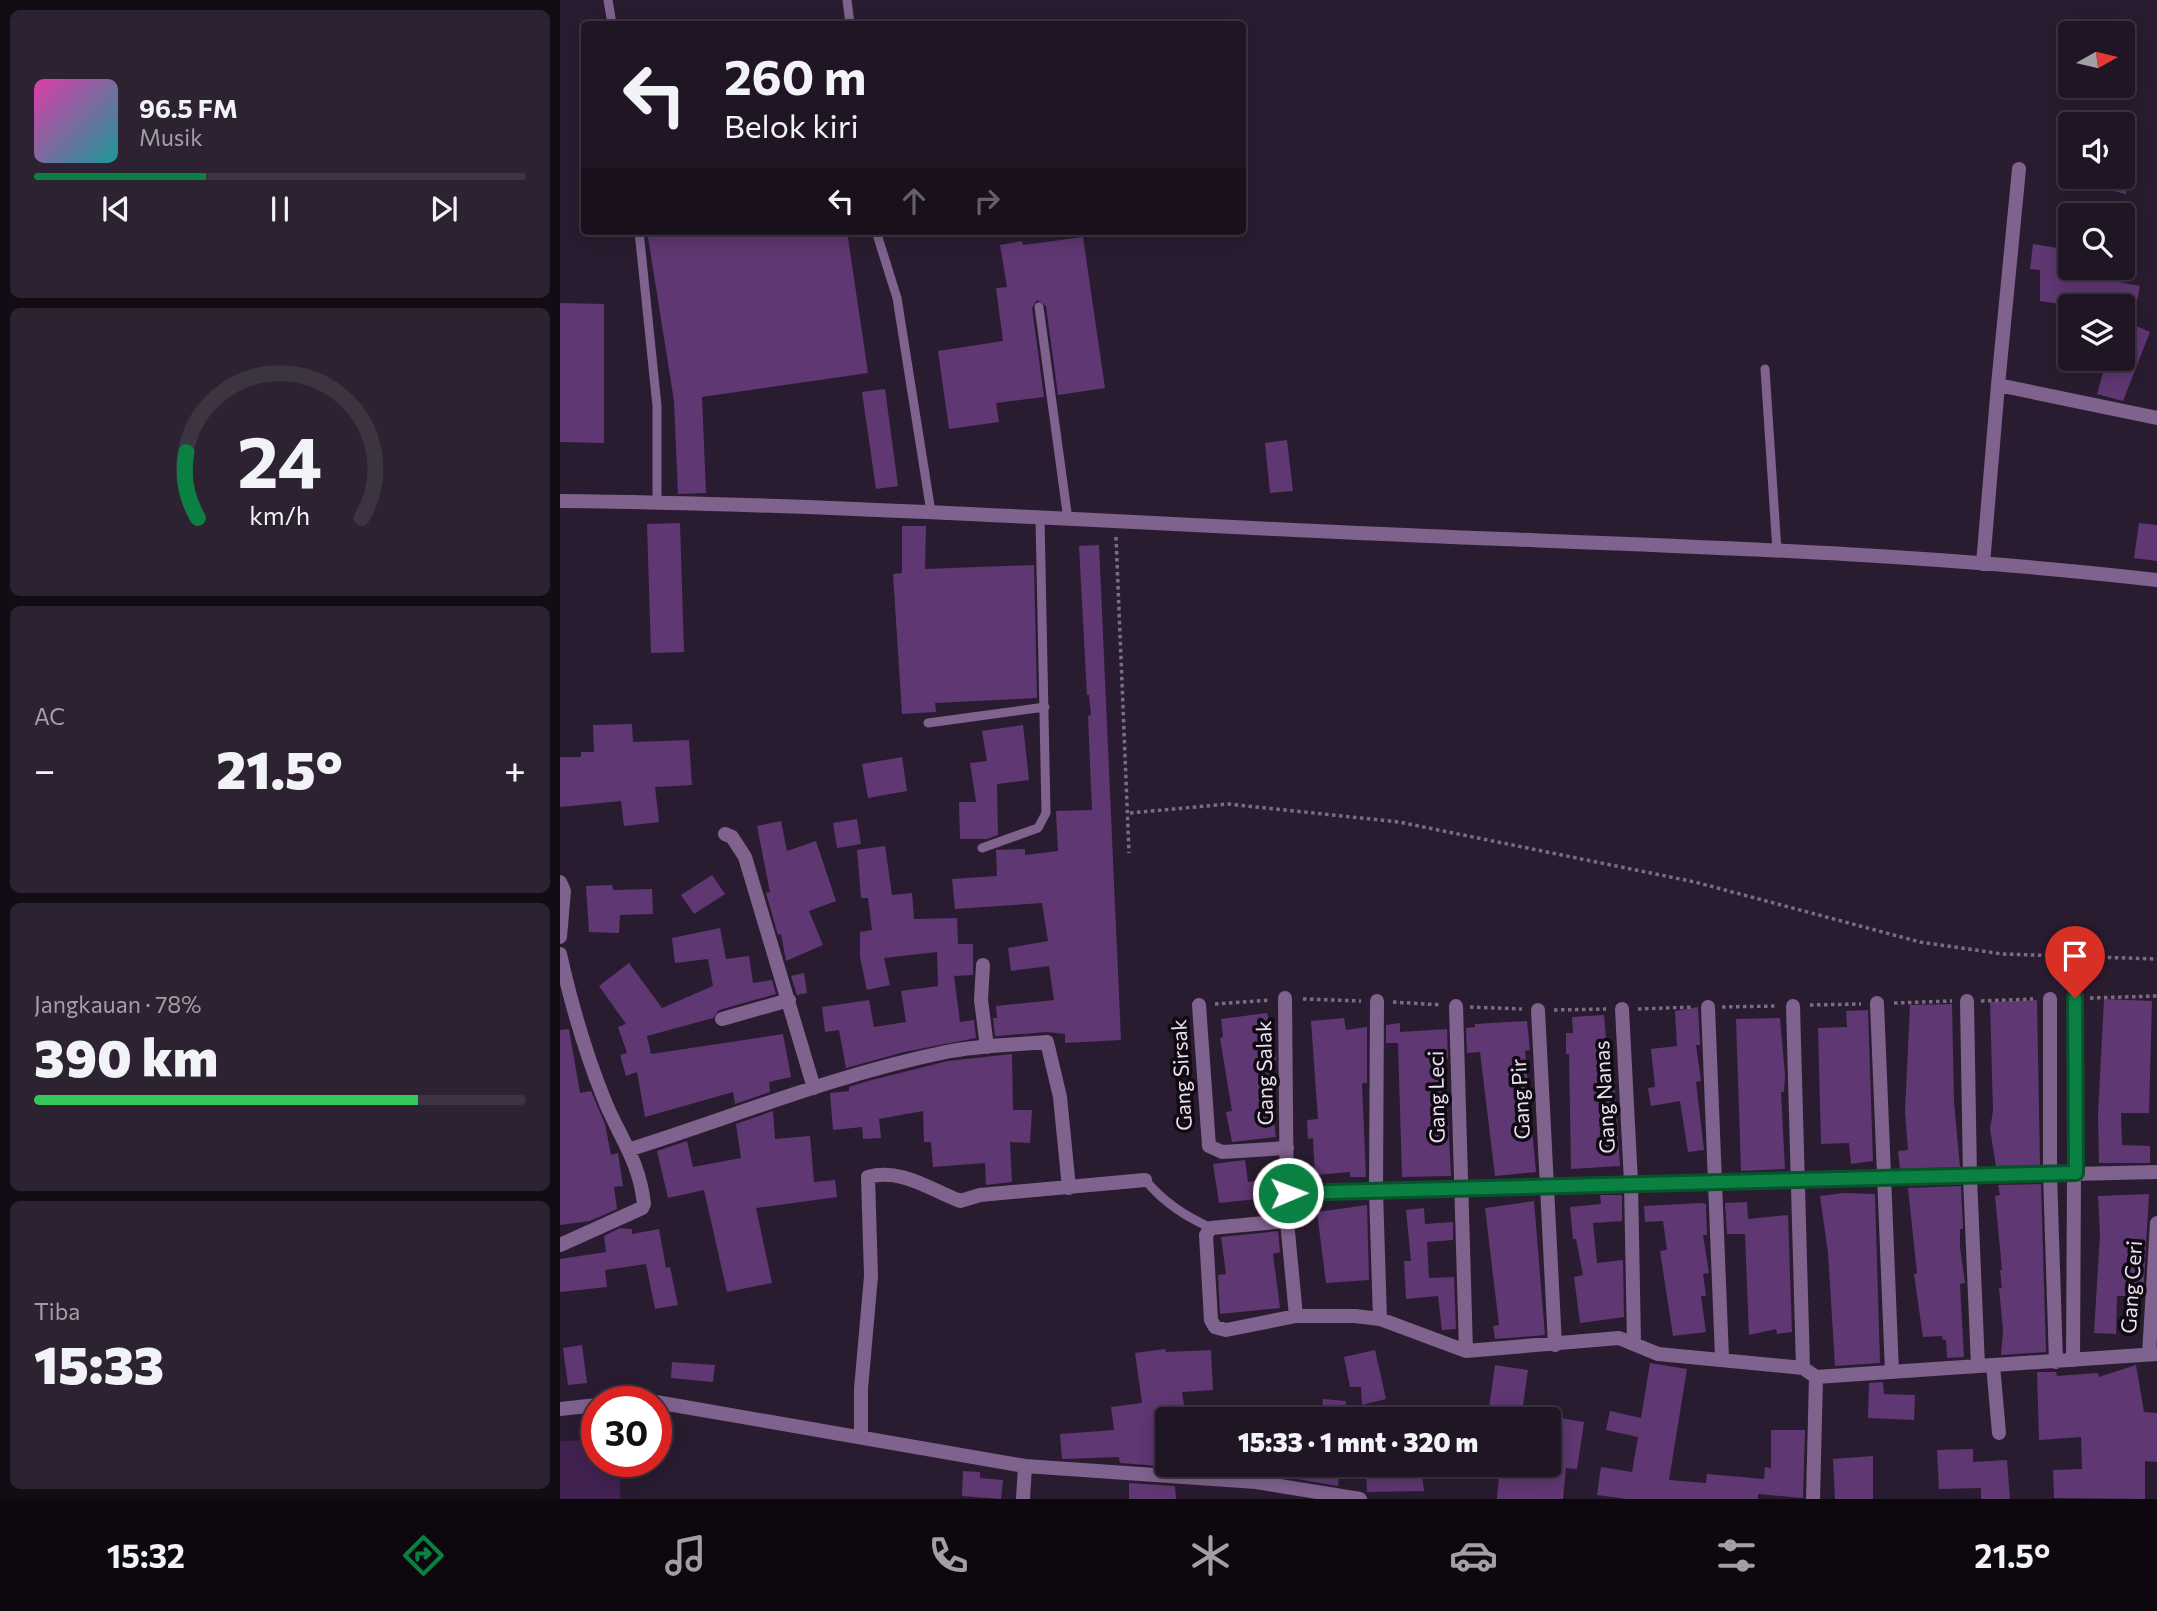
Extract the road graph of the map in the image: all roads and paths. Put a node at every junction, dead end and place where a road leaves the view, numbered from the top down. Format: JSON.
{"nodes":[{"id":1,"x":608,"y":0,"type":"edge"},
{"id":2,"x":847,"y":0,"type":"edge"},
{"id":3,"x":612,"y":21,"type":"edge"},
{"id":4,"x":850,"y":21,"type":"edge"},
{"id":5,"x":2019,"y":170,"type":"dead end"},
{"id":6,"x":639,"y":235,"type":"edge"},
{"id":7,"x":877,"y":235,"type":"edge"},
{"id":8,"x":1039,"y":307,"type":"dead end"},
{"id":9,"x":1765,"y":369,"type":"dead end"},
{"id":10,"x":1998,"y":385,"type":"junction"},
{"id":11,"x":2157,"y":418,"type":"edge"},
{"id":12,"x":560,"y":501,"type":"edge"},
{"id":13,"x":657,"y":502,"type":"junction"},
{"id":14,"x":931,"y":512,"type":"junction"},
{"id":15,"x":1040,"y":518,"type":"junction"},
{"id":16,"x":1068,"y":520,"type":"junction"},
{"id":17,"x":1115,"y":521,"type":"junction"},
{"id":18,"x":1777,"y":551,"type":"junction"},
{"id":19,"x":1983,"y":564,"type":"junction"},
{"id":20,"x":2157,"y":580,"type":"edge"},
{"id":21,"x":1045,"y":707,"type":"junction"},
{"id":22,"x":928,"y":723,"type":"dead end"},
{"id":23,"x":1130,"y":814,"type":"junction"},
{"id":24,"x":725,"y":834,"type":"dead end"},
{"id":25,"x":982,"y":848,"type":"dead end"},
{"id":26,"x":1129,"y":853,"type":"dead end"},
{"id":27,"x":560,"y":882,"type":"edge"},
{"id":28,"x":560,"y":937,"type":"edge"},
{"id":29,"x":560,"y":954,"type":"edge"},
{"id":30,"x":2157,"y":958,"type":"edge"},
{"id":31,"x":983,"y":965,"type":"dead end"},
{"id":32,"x":2157,"y":996,"type":"edge"},
{"id":33,"x":2075,"y":998,"type":"joint"},
{"id":34,"x":1285,"y":999,"type":"dead end"},
{"id":35,"x":2050,"y":999,"type":"joint"},
{"id":36,"x":789,"y":1000,"type":"junction"},
{"id":37,"x":1377,"y":1001,"type":"dead end"},
{"id":38,"x":1967,"y":1001,"type":"junction"},
{"id":39,"x":1877,"y":1003,"type":"junction"},
{"id":40,"x":1199,"y":1005,"type":"dead end"},
{"id":41,"x":1456,"y":1006,"type":"dead end"},
{"id":42,"x":1793,"y":1006,"type":"junction"},
{"id":43,"x":1708,"y":1007,"type":"joint"},
{"id":44,"x":1622,"y":1009,"type":"dead end"},
{"id":45,"x":1538,"y":1010,"type":"dead end"},
{"id":46,"x":722,"y":1019,"type":"dead end"},
{"id":47,"x":987,"y":1047,"type":"junction"},
{"id":48,"x":814,"y":1088,"type":"junction"},
{"id":49,"x":2050,"y":1090,"type":"junction"},
{"id":50,"x":2075,"y":1090,"type":"junction"},
{"id":51,"x":1287,"y":1148,"type":"junction"},
{"id":52,"x":631,"y":1149,"type":"junction"},
{"id":53,"x":2157,"y":1172,"type":"edge"},
{"id":54,"x":2076,"y":1173,"type":"junction"},
{"id":55,"x":2050,"y":1174,"type":"junction"},
{"id":56,"x":1970,"y":1177,"type":"junction"},
{"id":57,"x":1884,"y":1178,"type":"junction"},
{"id":58,"x":1145,"y":1180,"type":"joint"},
{"id":59,"x":1631,"y":1182,"type":"junction"},
{"id":60,"x":1716,"y":1182,"type":"junction"},
{"id":61,"x":1798,"y":1182,"type":"junction"},
{"id":62,"x":1546,"y":1185,"type":"junction"},
{"id":63,"x":1460,"y":1187,"type":"junction"},
{"id":64,"x":1069,"y":1188,"type":"junction"},
{"id":65,"x":1376,"y":1191,"type":"junction"},
{"id":66,"x":1288,"y":1193,"type":"junction"},
{"id":67,"x":1287,"y":1221,"type":"junction"},
{"id":68,"x":2157,"y":1223,"type":"edge"},
{"id":69,"x":1211,"y":1228,"type":"junction"},
{"id":70,"x":560,"y":1245,"type":"edge"},
{"id":71,"x":1296,"y":1315,"type":"junction"},
{"id":72,"x":1380,"y":1319,"type":"junction"},
{"id":73,"x":1634,"y":1343,"type":"junction"},
{"id":74,"x":1555,"y":1345,"type":"junction"},
{"id":75,"x":1465,"y":1351,"type":"junction"},
{"id":76,"x":2153,"y":1354,"type":"edge"},
{"id":77,"x":1722,"y":1358,"type":"junction"},
{"id":78,"x":2073,"y":1360,"type":"junction"},
{"id":79,"x":2056,"y":1362,"type":"junction"},
{"id":80,"x":1993,"y":1365,"type":"junction"},
{"id":81,"x":1978,"y":1366,"type":"junction"},
{"id":82,"x":1803,"y":1368,"type":"junction"},
{"id":83,"x":1892,"y":1372,"type":"junction"},
{"id":84,"x":1816,"y":1377,"type":"junction"},
{"id":85,"x":672,"y":1405,"type":"edge"},
{"id":86,"x":581,"y":1407,"type":"edge"},
{"id":87,"x":560,"y":1409,"type":"edge"},
{"id":88,"x":1999,"y":1433,"type":"dead end"},
{"id":89,"x":861,"y":1437,"type":"junction"},
{"id":90,"x":1025,"y":1466,"type":"junction"},
{"id":91,"x":1023,"y":1499,"type":"edge"},
{"id":92,"x":1360,"y":1499,"type":"edge"},
{"id":93,"x":1812,"y":1499,"type":"edge"}],
"edges":[{"from":1,"to":3,"type":"lane"},
{"from":2,"to":4,"type":"lane"},
{"from":5,"to":10,"type":"street"},
{"from":6,"to":13,"type":"lane"},
{"from":7,"to":14,"type":"lane"},
{"from":8,"to":16,"type":"lane"},
{"from":9,"to":18,"type":"lane"},
{"from":10,"to":11,"type":"street"},
{"from":10,"to":19,"type":"street"},
{"from":12,"to":13,"type":"street"},
{"from":13,"to":14,"type":"street"},
{"from":14,"to":15,"type":"street"},
{"from":15,"to":16,"type":"street"},
{"from":15,"to":21,"type":"lane"},
{"from":16,"to":17,"type":"street"},
{"from":17,"to":18,"type":"street"},
{"from":17,"to":23,"type":"path"},
{"from":18,"to":19,"type":"street"},
{"from":19,"to":20,"type":"street"},
{"from":21,"to":22,"type":"lane"},
{"from":21,"to":25,"type":"lane"},
{"from":23,"to":26,"type":"path"},
{"from":23,"to":30,"type":"path"},
{"from":24,"to":36,"type":"street"},
{"from":27,"to":28,"type":"street"},
{"from":29,"to":52,"type":"street"},
{"from":31,"to":47,"type":"street"},
{"from":32,"to":33,"type":"path"},
{"from":33,"to":50,"type":"street"},
{"from":34,"to":51,"type":"street","name":"Gang Salak"},
{"from":35,"to":38,"type":"path"},
{"from":35,"to":49,"type":"street"},
{"from":36,"to":46,"type":"street"},
{"from":36,"to":48,"type":"street"},
{"from":37,"to":65,"type":"street"},
{"from":38,"to":39,"type":"path"},
{"from":38,"to":56,"type":"street"},
{"from":39,"to":42,"type":"path"},
{"from":39,"to":57,"type":"street"},
{"from":40,"to":51,"type":"street","name":"Gang Sirsak"},
{"from":41,"to":63,"type":"street","name":"Gang Leci"},
{"from":42,"to":43,"type":"path"},
{"from":42,"to":61,"type":"street"},
{"from":43,"to":60,"type":"street"},
{"from":44,"to":59,"type":"street","name":"Gang Nanas"},
{"from":45,"to":62,"type":"street","name":"Gang Pir"},
{"from":47,"to":48,"type":"street"},
{"from":47,"to":64,"type":"street"},
{"from":48,"to":52,"type":"street"},
{"from":49,"to":50,"type":"street"},
{"from":49,"to":55,"type":"street"},
{"from":50,"to":54,"type":"street"},
{"from":51,"to":66,"type":"street","name":"Gang Salak"},
{"from":52,"to":70,"type":"street"},
{"from":53,"to":54,"type":"street"},
{"from":54,"to":55,"type":"street"},
{"from":54,"to":78,"type":"street"},
{"from":55,"to":56,"type":"street"},
{"from":55,"to":79,"type":"street"},
{"from":56,"to":57,"type":"street"},
{"from":56,"to":81,"type":"street"},
{"from":57,"to":61,"type":"street"},
{"from":57,"to":83,"type":"street"},
{"from":58,"to":64,"type":"street"},
{"from":58,"to":69,"type":"lane"},
{"from":59,"to":60,"type":"street"},
{"from":59,"to":62,"type":"street"},
{"from":59,"to":73,"type":"street","name":"Gang Nanas"},
{"from":60,"to":61,"type":"street"},
{"from":60,"to":77,"type":"street"},
{"from":61,"to":82,"type":"street"},
{"from":62,"to":63,"type":"street"},
{"from":62,"to":74,"type":"street","name":"Gang Pir"},
{"from":63,"to":65,"type":"street"},
{"from":63,"to":75,"type":"street","name":"Gang Leci"},
{"from":64,"to":89,"type":"street"},
{"from":65,"to":66,"type":"street"},
{"from":65,"to":72,"type":"street"},
{"from":66,"to":67,"type":"street","name":"Gang Salak"},
{"from":67,"to":69,"type":"street"},
{"from":67,"to":71,"type":"street","name":"Gang Salak"},
{"from":68,"to":76,"type":"street","name":"Gang Ceri"},
{"from":69,"to":71,"type":"street"},
{"from":71,"to":72,"type":"street"},
{"from":72,"to":75,"type":"street"},
{"from":73,"to":74,"type":"street"},
{"from":73,"to":77,"type":"street"},
{"from":74,"to":75,"type":"street"},
{"from":76,"to":78,"type":"street"},
{"from":77,"to":82,"type":"street"},
{"from":78,"to":79,"type":"street"},
{"from":79,"to":80,"type":"street"},
{"from":80,"to":81,"type":"street"},
{"from":80,"to":88,"type":"street"},
{"from":81,"to":83,"type":"street"},
{"from":82,"to":84,"type":"street"},
{"from":83,"to":84,"type":"street"},
{"from":84,"to":93,"type":"street"},
{"from":85,"to":89,"type":"street"},
{"from":86,"to":87,"type":"street"},
{"from":89,"to":90,"type":"street"},
{"from":90,"to":91,"type":"street"},
{"from":90,"to":92,"type":"street"}]}
